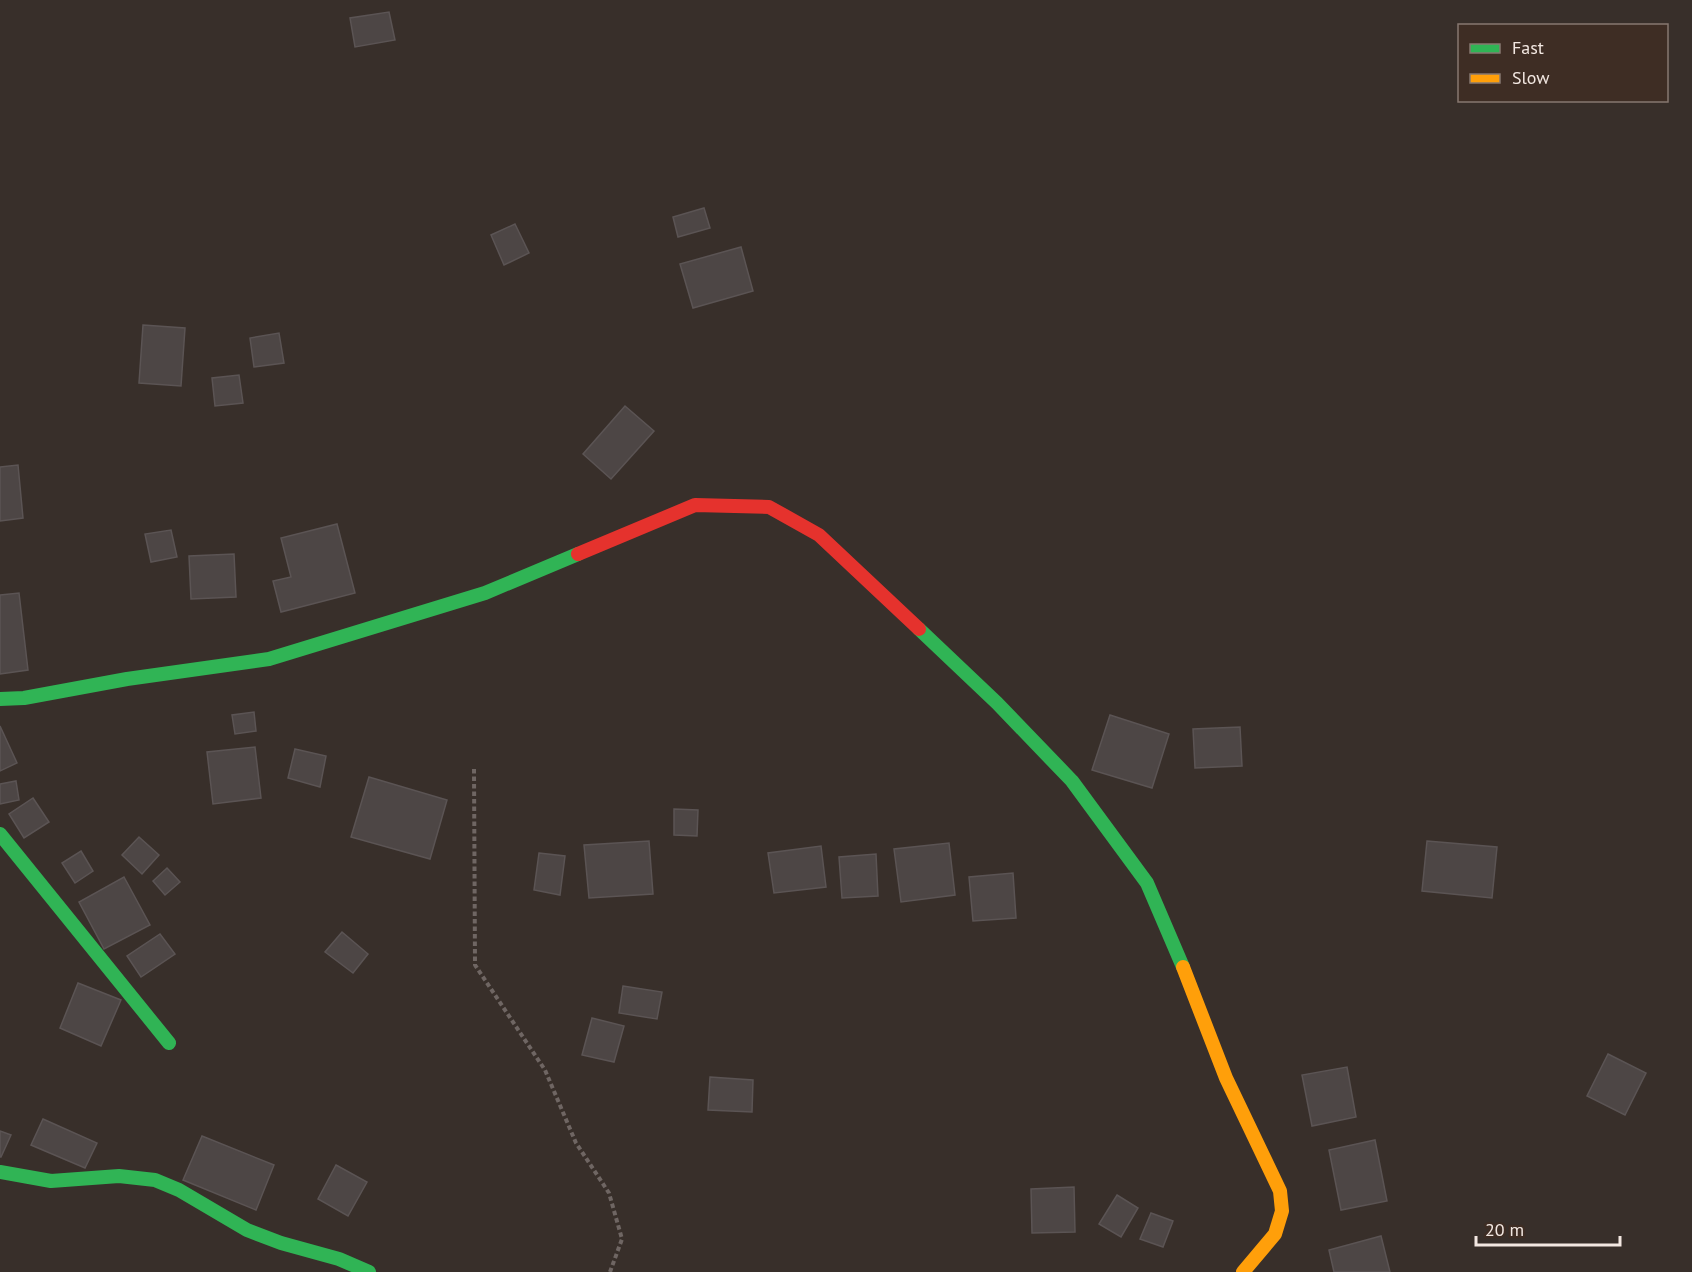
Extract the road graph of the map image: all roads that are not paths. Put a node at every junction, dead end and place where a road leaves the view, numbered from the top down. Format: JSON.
{"nodes":[{"id":1,"x":0,"y":699,"type":"edge"},
{"id":2,"x":0,"y":834,"type":"edge"},
{"id":3,"x":170,"y":1043,"type":"dead end"},
{"id":4,"x":0,"y":1172,"type":"edge"},
{"id":5,"x":369,"y":1272,"type":"edge"},
{"id":6,"x":1243,"y":1272,"type":"edge"}],
"edges":[{"from":1,"to":6,"type":"street"},
{"from":2,"to":3,"type":"street"},
{"from":4,"to":5,"type":"street"}]}
